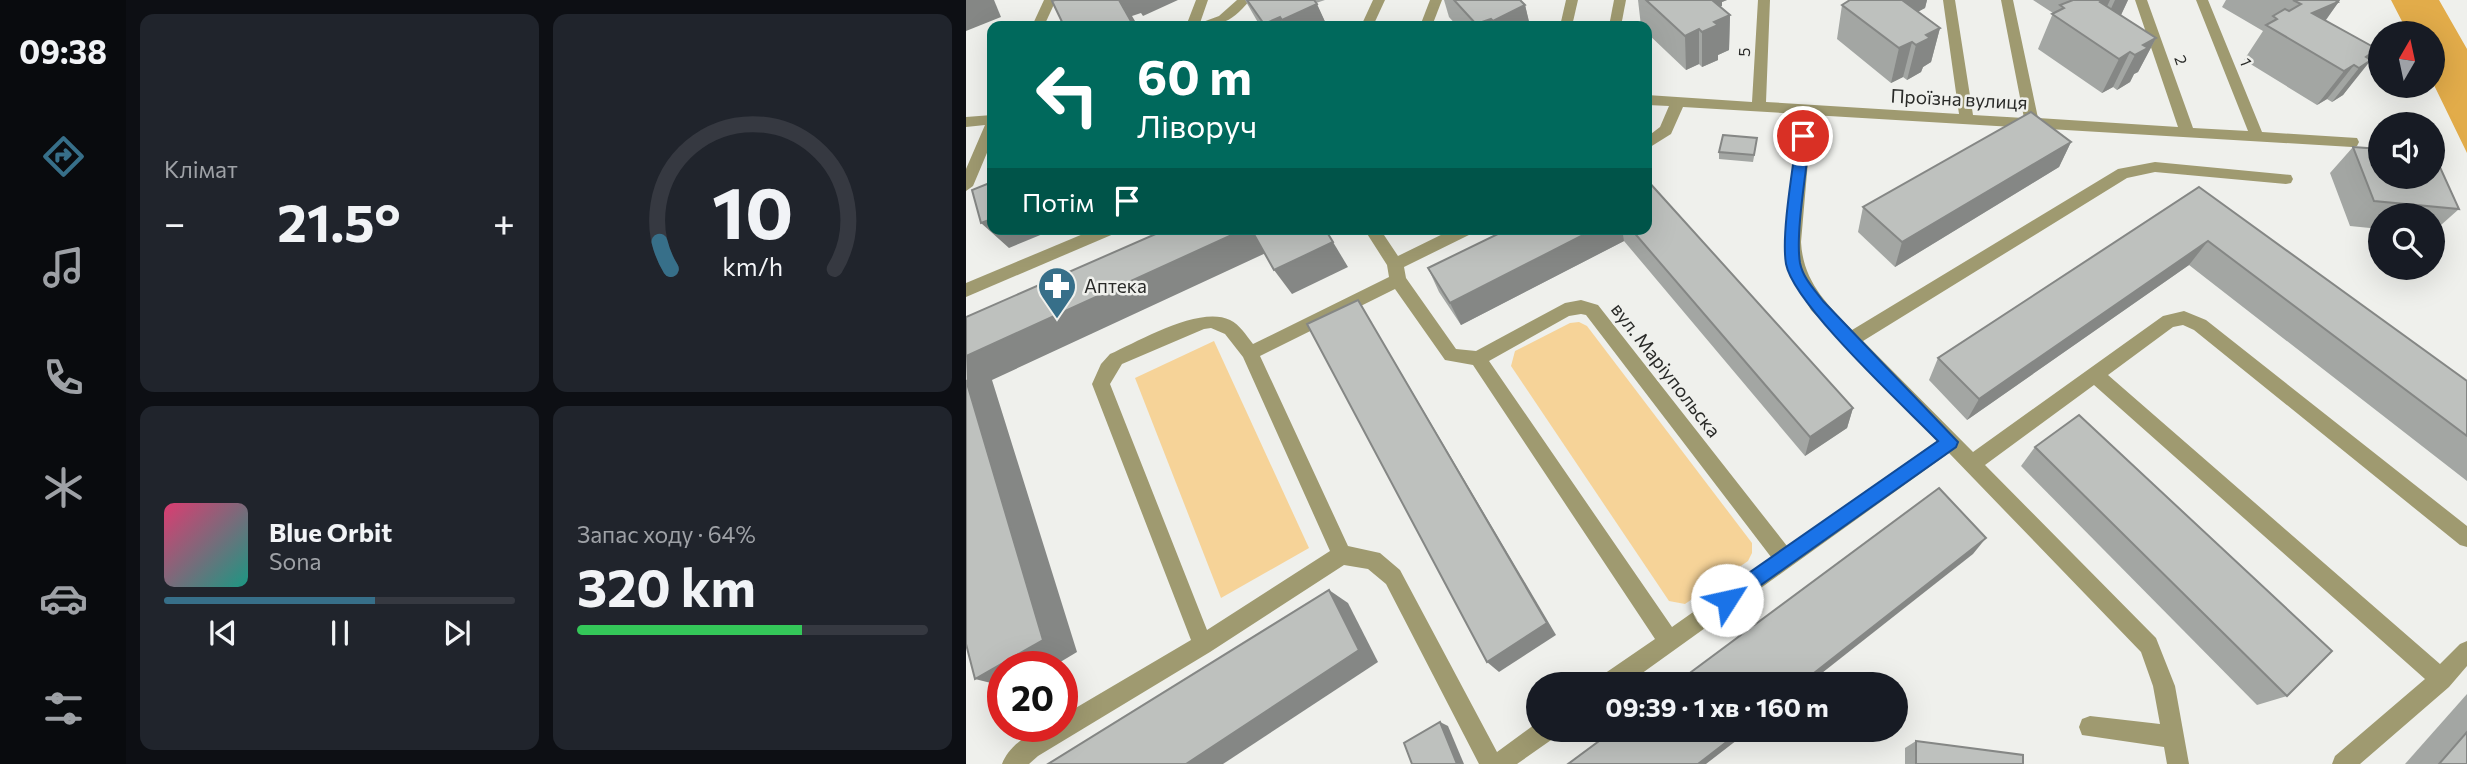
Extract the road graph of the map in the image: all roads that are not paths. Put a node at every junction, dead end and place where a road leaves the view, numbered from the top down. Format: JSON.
{"nodes":[{"id":1,"x":1050,"y":0,"type":"edge"},
{"id":2,"x":1202,"y":0,"type":"edge"},
{"id":3,"x":1244,"y":0,"type":"edge"},
{"id":4,"x":1379,"y":0,"type":"edge"},
{"id":5,"x":1436,"y":0,"type":"edge"},
{"id":6,"x":1572,"y":0,"type":"edge"},
{"id":7,"x":1620,"y":0,"type":"edge"},
{"id":8,"x":1764,"y":0,"type":"edge"},
{"id":9,"x":1950,"y":0,"type":"edge"},
{"id":10,"x":2007,"y":0,"type":"edge"},
{"id":11,"x":2141,"y":0,"type":"edge"},
{"id":12,"x":2202,"y":0,"type":"edge"},
{"id":13,"x":1040,"y":21,"type":"edge"},
{"id":14,"x":1194,"y":21,"type":"edge"},
{"id":15,"x":1218,"y":21,"type":"edge"},
{"id":16,"x":1369,"y":21,"type":"edge"},
{"id":17,"x":1428,"y":21,"type":"edge"},
{"id":18,"x":1567,"y":21,"type":"edge"},
{"id":19,"x":1616,"y":21,"type":"edge"},
{"id":20,"x":1652,"y":100,"type":"edge"},
{"id":21,"x":1678,"y":102,"type":"junction"},
{"id":22,"x":1759,"y":106,"type":"junction"},
{"id":23,"x":1806,"y":109,"type":"junction"},
{"id":24,"x":1967,"y":119,"type":"junction"},
{"id":25,"x":966,"y":122,"type":"edge"},
{"id":26,"x":987,"y":123,"type":"edge"},
{"id":27,"x":2032,"y":123,"type":"junction"},
{"id":28,"x":2187,"y":132,"type":"junction"},
{"id":29,"x":987,"y":135,"type":"edge"},
{"id":30,"x":2257,"y":136,"type":"junction"},
{"id":31,"x":1652,"y":140,"type":"edge"},
{"id":32,"x":2352,"y":142,"type":"dead end"},
{"id":33,"x":2286,"y":179,"type":"dead end"},
{"id":34,"x":966,"y":186,"type":"edge"},
{"id":35,"x":1097,"y":235,"type":"edge"},
{"id":36,"x":1375,"y":235,"type":"edge"},
{"id":37,"x":1458,"y":235,"type":"edge"},
{"id":38,"x":1397,"y":272,"type":"junction"},
{"id":39,"x":966,"y":290,"type":"edge"},
{"id":40,"x":1851,"y":339,"type":"junction"},
{"id":41,"x":1250,"y":353,"type":"junction"},
{"id":42,"x":1478,"y":359,"type":"junction"},
{"id":43,"x":2095,"y":375,"type":"junction"},
{"id":44,"x":1950,"y":442,"type":"junction"},
{"id":45,"x":1973,"y":463,"type":"junction"},
{"id":46,"x":2467,"y":538,"type":"edge"},
{"id":47,"x":1342,"y":555,"type":"junction"},
{"id":48,"x":1784,"y":558,"type":"junction"},
{"id":49,"x":1669,"y":641,"type":"junction"},
{"id":50,"x":1203,"y":645,"type":"junction"},
{"id":51,"x":2467,"y":651,"type":"edge"},
{"id":52,"x":1626,"y":672,"type":"edge"},
{"id":53,"x":2441,"y":678,"type":"junction"},
{"id":54,"x":2090,"y":727,"type":"dead end"},
{"id":55,"x":2173,"y":737,"type":"junction"},
{"id":56,"x":1529,"y":742,"type":"edge"},
{"id":57,"x":1013,"y":764,"type":"edge"},
{"id":58,"x":1491,"y":764,"type":"edge"},
{"id":59,"x":1498,"y":764,"type":"edge"},
{"id":60,"x":2178,"y":764,"type":"edge"},
{"id":61,"x":2343,"y":764,"type":"edge"}],
"edges":[{"from":1,"to":13,"type":"street"},
{"from":2,"to":14,"type":"street"},
{"from":3,"to":15,"type":"street"},
{"from":4,"to":16,"type":"street"},
{"from":5,"to":17,"type":"street"},
{"from":6,"to":18,"type":"street"},
{"from":7,"to":19,"type":"street"},
{"from":8,"to":22,"type":"street","name":"5"},
{"from":9,"to":24,"type":"street"},
{"from":10,"to":27,"type":"street"},
{"from":11,"to":28,"type":"street","name":"2"},
{"from":12,"to":30,"type":"street","name":"1"},
{"from":20,"to":21,"type":"street","name":"Проїзна вулиця"},
{"from":21,"to":22,"type":"street","name":"Проїзна вулиця"},
{"from":21,"to":31,"type":"street"},
{"from":22,"to":23,"type":"street","name":"Проїзна вулиця"},
{"from":23,"to":24,"type":"street","name":"Проїзна вулиця"},
{"from":23,"to":40,"type":"street"},
{"from":24,"to":27,"type":"street","name":"Проїзна вулиця"},
{"from":25,"to":26,"type":"street"},
{"from":27,"to":28,"type":"street","name":"Проїзна вулиця"},
{"from":28,"to":30,"type":"street","name":"Проїзна вулиця"},
{"from":29,"to":34,"type":"street"},
{"from":30,"to":32,"type":"street","name":"Проїзна вулиця"},
{"from":33,"to":40,"type":"street"},
{"from":35,"to":39,"type":"street"},
{"from":36,"to":38,"type":"street"},
{"from":37,"to":38,"type":"street"},
{"from":38,"to":41,"type":"street"},
{"from":38,"to":42,"type":"street"},
{"from":40,"to":44,"type":"street"},
{"from":41,"to":47,"type":"street"},
{"from":41,"to":50,"type":"street"},
{"from":42,"to":48,"type":"street","name":"вул. Маріупольска"},
{"from":42,"to":49,"type":"street"},
{"from":43,"to":45,"type":"street"},
{"from":43,"to":46,"type":"street"},
{"from":43,"to":53,"type":"street"},
{"from":44,"to":45,"type":"street"},
{"from":44,"to":48,"type":"street"},
{"from":45,"to":55,"type":"street"},
{"from":47,"to":50,"type":"street"},
{"from":47,"to":58,"type":"street"},
{"from":48,"to":49,"type":"street"},
{"from":49,"to":52,"type":"street"},
{"from":50,"to":57,"type":"street"},
{"from":51,"to":53,"type":"street"},
{"from":53,"to":61,"type":"street"},
{"from":54,"to":55,"type":"street"},
{"from":55,"to":60,"type":"street"},
{"from":56,"to":59,"type":"street"}]}
